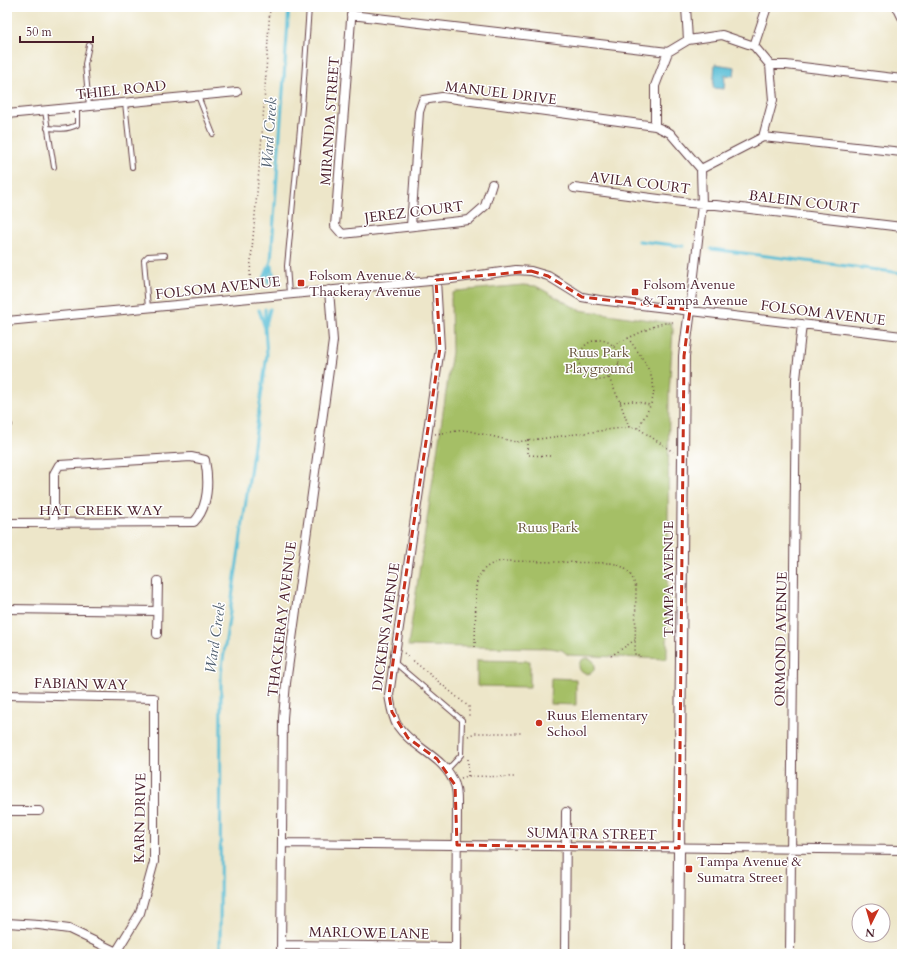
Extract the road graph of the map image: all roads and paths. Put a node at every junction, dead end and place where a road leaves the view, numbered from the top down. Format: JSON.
{"nodes":[{"id":1,"x":270,"y":7,"type":"edge"},
{"id":2,"x":309,"y":7,"type":"edge"},
{"id":3,"x":686,"y":7,"type":"edge"},
{"id":4,"x":767,"y":7,"type":"edge"},
{"id":5,"x":897,"y":7,"type":"edge"},
{"id":6,"x":352,"y":11,"type":"edge"},
{"id":7,"x":902,"y":17,"type":"edge"},
{"id":8,"x":688,"y":40,"type":"junction"},
{"id":9,"x":88,"y":45,"type":"dead end"},
{"id":10,"x":754,"y":46,"type":"junction"},
{"id":11,"x":668,"y":52,"type":"junction"},
{"id":12,"x":770,"y":65,"type":"junction"},
{"id":13,"x":902,"y":79,"type":"edge"},
{"id":14,"x":237,"y":92,"type":"dead end"},
{"id":15,"x":198,"y":96,"type":"junction"},
{"id":16,"x":125,"y":103,"type":"junction"},
{"id":17,"x":89,"y":106,"type":"junction"},
{"id":18,"x":76,"y":108,"type":"junction"},
{"id":19,"x":44,"y":110,"type":"junction"},
{"id":20,"x":7,"y":114,"type":"edge"},
{"id":21,"x":655,"y":126,"type":"junction"},
{"id":22,"x":47,"y":128,"type":"junction"},
{"id":23,"x":213,"y":134,"type":"dead end"},
{"id":24,"x":763,"y":137,"type":"junction"},
{"id":25,"x":902,"y":152,"type":"edge"},
{"id":26,"x":54,"y":167,"type":"dead end"},
{"id":27,"x":132,"y":167,"type":"dead end"},
{"id":28,"x":701,"y":169,"type":"junction"},
{"id":29,"x":492,"y":184,"type":"dead end"},
{"id":30,"x":574,"y":188,"type":"dead end"},
{"id":31,"x":702,"y":204,"type":"junction"},
{"id":32,"x":411,"y":226,"type":"junction"},
{"id":33,"x":902,"y":227,"type":"edge"},
{"id":34,"x":342,"y":234,"type":"joint"},
{"id":35,"x":165,"y":255,"type":"dead end"},
{"id":36,"x":436,"y":280,"type":"junction"},
{"id":37,"x":329,"y":290,"type":"junction"},
{"id":38,"x":289,"y":294,"type":"junction"},
{"id":39,"x":251,"y":298,"type":"junction"},
{"id":40,"x":148,"y":308,"type":"junction"},
{"id":41,"x":690,"y":310,"type":"junction"},
{"id":42,"x":7,"y":321,"type":"edge"},
{"id":43,"x":673,"y":322,"type":"dead end"},
{"id":44,"x":802,"y":324,"type":"junction"},
{"id":45,"x":902,"y":336,"type":"edge"},
{"id":46,"x":628,"y":338,"type":"junction"},
{"id":47,"x":613,"y":345,"type":"junction"},
{"id":48,"x":618,"y":364,"type":"junction"},
{"id":49,"x":622,"y":365,"type":"dead end"},
{"id":50,"x":609,"y":378,"type":"junction"},
{"id":51,"x":620,"y":402,"type":"junction"},
{"id":52,"x":650,"y":405,"type":"junction"},
{"id":53,"x":629,"y":427,"type":"junction"},
{"id":54,"x":638,"y":428,"type":"junction"},
{"id":55,"x":427,"y":434,"type":"junction"},
{"id":56,"x":528,"y":440,"type":"junction"},
{"id":57,"x":683,"y":452,"type":"junction"},
{"id":58,"x":550,"y":456,"type":"dead end"},
{"id":59,"x":7,"y":523,"type":"edge"},
{"id":60,"x":54,"y":523,"type":"junction"},
{"id":61,"x":158,"y":581,"type":"dead end"},
{"id":62,"x":7,"y":609,"type":"edge"},
{"id":63,"x":157,"y":611,"type":"junction"},
{"id":64,"x":157,"y":634,"type":"dead end"},
{"id":65,"x":635,"y":640,"type":"junction"},
{"id":66,"x":475,"y":647,"type":"dead end"},
{"id":67,"x":611,"y":656,"type":"dead end"},
{"id":68,"x":640,"y":657,"type":"dead end"},
{"id":69,"x":393,"y":662,"type":"junction"},
{"id":70,"x":7,"y":695,"type":"edge"},
{"id":71,"x":154,"y":698,"type":"joint"},
{"id":72,"x":523,"y":733,"type":"dead end"},
{"id":73,"x":468,"y":736,"type":"dead end"},
{"id":74,"x":447,"y":770,"type":"junction"},
{"id":75,"x":515,"y":777,"type":"dead end"},
{"id":76,"x":453,"y":781,"type":"junction"},
{"id":77,"x":7,"y":811,"type":"edge"},
{"id":78,"x":39,"y":811,"type":"dead end"},
{"id":79,"x":566,"y":812,"type":"dead end"},
{"id":80,"x":282,"y":843,"type":"junction"},
{"id":81,"x":457,"y":845,"type":"junction"},
{"id":82,"x":565,"y":846,"type":"junction"},
{"id":83,"x":680,"y":848,"type":"junction"},
{"id":84,"x":792,"y":849,"type":"junction"},
{"id":85,"x":902,"y":850,"type":"edge"},
{"id":86,"x":7,"y":923,"type":"edge"},
{"id":87,"x":282,"y":945,"type":"junction"},
{"id":88,"x":456,"y":951,"type":"edge"},
{"id":89,"x":118,"y":953,"type":"edge"},
{"id":90,"x":282,"y":954,"type":"edge"},
{"id":91,"x":565,"y":954,"type":"edge"},
{"id":92,"x":678,"y":954,"type":"edge"},
{"id":93,"x":790,"y":954,"type":"edge"}],
"edges":[{"from":1,"to":39,"type":"path"},
{"from":2,"to":38,"type":"lane"},
{"from":3,"to":8,"type":"street"},
{"from":4,"to":10,"type":"street"},
{"from":5,"to":7,"type":"street"},
{"from":6,"to":11,"type":"street"},
{"from":6,"to":34,"type":"street","name":"MIRANDA STREET"},
{"from":8,"to":10,"type":"street"},
{"from":8,"to":11,"type":"street"},
{"from":9,"to":17,"type":"lane"},
{"from":10,"to":12,"type":"street"},
{"from":11,"to":21,"type":"street"},
{"from":12,"to":13,"type":"street"},
{"from":12,"to":24,"type":"street"},
{"from":14,"to":15,"type":"street","name":"THIEL ROAD"},
{"from":15,"to":16,"type":"street","name":"THIEL ROAD"},
{"from":15,"to":23,"type":"lane"},
{"from":16,"to":17,"type":"street","name":"THIEL ROAD"},
{"from":16,"to":27,"type":"lane"},
{"from":17,"to":18,"type":"street","name":"THIEL ROAD"},
{"from":18,"to":19,"type":"street","name":"THIEL ROAD"},
{"from":18,"to":22,"type":"lane"},
{"from":19,"to":20,"type":"street","name":"THIEL ROAD"},
{"from":19,"to":22,"type":"lane"},
{"from":21,"to":28,"type":"street"},
{"from":21,"to":32,"type":"street","name":"MANUEL DRIVE"},
{"from":22,"to":26,"type":"lane"},
{"from":24,"to":25,"type":"street"},
{"from":24,"to":28,"type":"street"},
{"from":28,"to":31,"type":"street","name":"TAMPA AVENUE"},
{"from":29,"to":32,"type":"street","name":"JEREZ COURT"},
{"from":30,"to":31,"type":"street","name":"AVILA COURT"},
{"from":31,"to":33,"type":"street","name":"BALEIN COURT"},
{"from":31,"to":41,"type":"street","name":"TAMPA AVENUE"},
{"from":32,"to":34,"type":"street","name":"JEREZ COURT"},
{"from":35,"to":40,"type":"lane"},
{"from":36,"to":37,"type":"street","name":"FOLSOM AVENUE"},
{"from":36,"to":41,"type":"street","name":"FOLSOM AVENUE"},
{"from":36,"to":55,"type":"street","name":"DICKENS AVENUE"},
{"from":37,"to":38,"type":"street","name":"FOLSOM AVENUE"},
{"from":37,"to":80,"type":"street","name":"THACKERAY AVENUE"},
{"from":38,"to":39,"type":"street","name":"FOLSOM AVENUE"},
{"from":39,"to":40,"type":"street","name":"FOLSOM AVENUE"},
{"from":40,"to":42,"type":"street","name":"FOLSOM AVENUE"},
{"from":41,"to":44,"type":"street","name":"FOLSOM AVENUE"},
{"from":41,"to":57,"type":"street","name":"TAMPA AVENUE"},
{"from":43,"to":46,"type":"path"},
{"from":44,"to":45,"type":"street","name":"FOLSOM AVENUE"},
{"from":44,"to":84,"type":"street","name":"ORMOND AVENUE"},
{"from":46,"to":47,"type":"path"},
{"from":46,"to":52,"type":"path"},
{"from":47,"to":48,"type":"path"},
{"from":47,"to":50,"type":"path"},
{"from":48,"to":49,"type":"path"},
{"from":48,"to":50,"type":"path"},
{"from":50,"to":51,"type":"path"},
{"from":51,"to":52,"type":"path"},
{"from":51,"to":53,"type":"path"},
{"from":52,"to":54,"type":"path"},
{"from":53,"to":54,"type":"path"},
{"from":53,"to":56,"type":"path"},
{"from":54,"to":57,"type":"path"},
{"from":55,"to":56,"type":"path"},
{"from":55,"to":69,"type":"street","name":"DICKENS AVENUE"},
{"from":56,"to":58,"type":"path"},
{"from":57,"to":83,"type":"street","name":"TAMPA AVENUE"},
{"from":59,"to":60,"type":"street","name":"HAT CREEK WAY"},
{"from":60,"to":60,"type":"street","name":"HAT CREEK WAY"},
{"from":61,"to":63,"type":"street"},
{"from":62,"to":63,"type":"street"},
{"from":63,"to":64,"type":"street"},
{"from":65,"to":66,"type":"path"},
{"from":65,"to":67,"type":"path"},
{"from":65,"to":68,"type":"path"},
{"from":69,"to":74,"type":"street","name":"DICKENS AVENUE"},
{"from":69,"to":74,"type":"lane"},
{"from":70,"to":71,"type":"street","name":"FABIAN WAY"},
{"from":71,"to":89,"type":"street","name":"KARN DRIVE"},
{"from":72,"to":73,"type":"path"},
{"from":74,"to":76,"type":"street","name":"DICKENS AVENUE"},
{"from":75,"to":76,"type":"path"},
{"from":76,"to":81,"type":"street","name":"DICKENS AVENUE"},
{"from":77,"to":78,"type":"street"},
{"from":79,"to":82,"type":"street"},
{"from":80,"to":81,"type":"street","name":"SUMATRA STREET"},
{"from":80,"to":87,"type":"street","name":"THACKERAY AVENUE"},
{"from":81,"to":82,"type":"street","name":"SUMATRA STREET"},
{"from":81,"to":88,"type":"street","name":"DICKENS AVENUE"},
{"from":82,"to":83,"type":"street","name":"SUMATRA STREET"},
{"from":82,"to":91,"type":"street"},
{"from":83,"to":84,"type":"street","name":"SUMATRA STREET"},
{"from":83,"to":92,"type":"street","name":"TAMPA AVENUE"},
{"from":84,"to":85,"type":"street","name":"SUMATRA STREET"},
{"from":84,"to":93,"type":"street","name":"ORMOND AVENUE"},
{"from":86,"to":89,"type":"street"},
{"from":87,"to":88,"type":"street","name":"MARLOWE LANE"},
{"from":87,"to":90,"type":"street","name":"THACKERAY AVENUE"}]}
